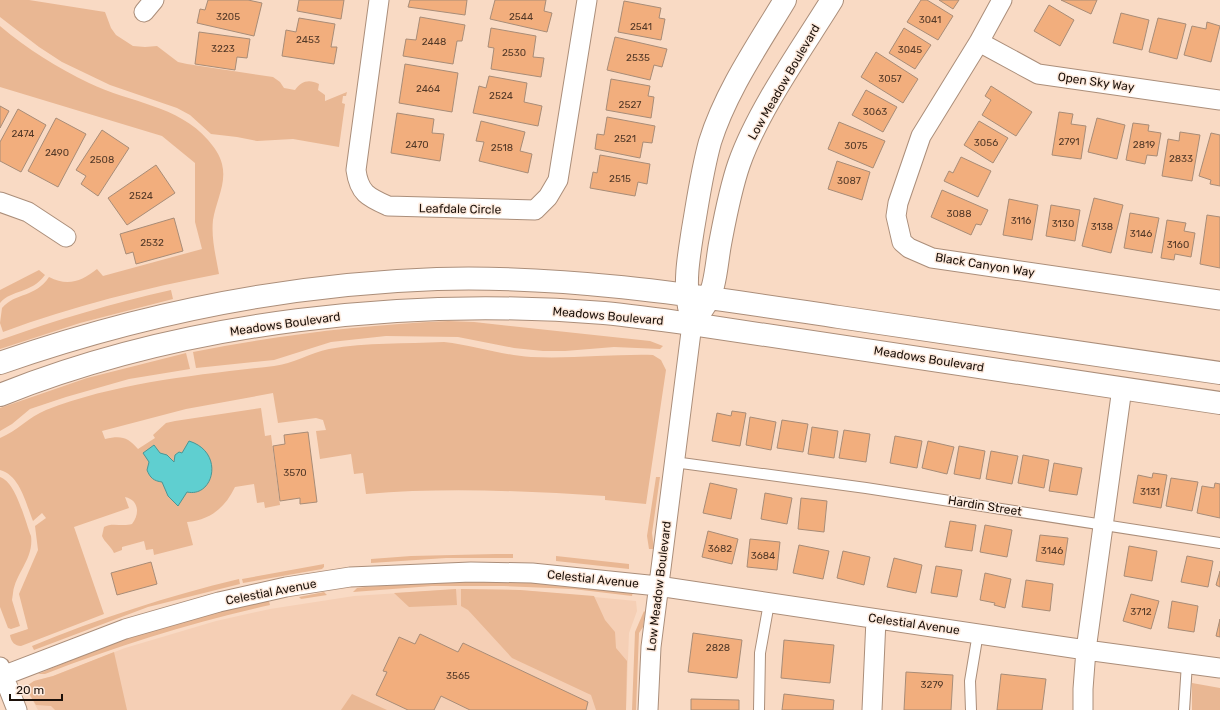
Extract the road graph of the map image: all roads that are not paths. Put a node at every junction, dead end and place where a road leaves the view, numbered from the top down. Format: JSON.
{"nodes":[{"id":1,"x":379,"y":0,"type":"edge"},
{"id":2,"x":587,"y":0,"type":"edge"},
{"id":3,"x":785,"y":0,"type":"edge"},
{"id":4,"x":832,"y":0,"type":"edge"},
{"id":5,"x":1002,"y":0,"type":"edge"},
{"id":6,"x":979,"y":42,"type":"junction"},
{"id":7,"x":1220,"y":100,"type":"edge"},
{"id":8,"x":0,"y":202,"type":"edge"},
{"id":9,"x":66,"y":237,"type":"dead end"},
{"id":10,"x":686,"y":294,"type":"junction"},
{"id":11,"x":711,"y":297,"type":"junction"},
{"id":12,"x":1220,"y":300,"type":"edge"},
{"id":13,"x":692,"y":324,"type":"junction"},
{"id":14,"x":0,"y":363,"type":"edge"},
{"id":15,"x":1220,"y":373,"type":"edge"},
{"id":16,"x":1122,"y":388,"type":"junction"},
{"id":17,"x":0,"y":395,"type":"edge"},
{"id":18,"x":1220,"y":403,"type":"edge"},
{"id":19,"x":674,"y":462,"type":"junction"},
{"id":20,"x":1104,"y":524,"type":"junction"},
{"id":21,"x":1220,"y":543,"type":"edge"},
{"id":22,"x":658,"y":586,"type":"junction"},
{"id":23,"x":769,"y":603,"type":"junction"},
{"id":24,"x":876,"y":619,"type":"junction"},
{"id":25,"x":978,"y":634,"type":"junction"},
{"id":26,"x":1086,"y":650,"type":"junction"},
{"id":27,"x":1187,"y":663,"type":"junction"},
{"id":28,"x":1220,"y":668,"type":"edge"},
{"id":29,"x":1,"y":673,"type":"edge"},
{"id":30,"x":17,"y":710,"type":"edge"},
{"id":31,"x":648,"y":710,"type":"edge"},
{"id":32,"x":759,"y":710,"type":"edge"},
{"id":33,"x":872,"y":710,"type":"edge"},
{"id":34,"x":971,"y":710,"type":"edge"},
{"id":35,"x":1083,"y":710,"type":"edge"},
{"id":36,"x":1184,"y":710,"type":"edge"}],
"edges":[{"from":1,"to":2,"type":"street","name":"Leafdale Circle"},
{"from":3,"to":10,"type":"main road","name":"Low Meadow Boulevard"},
{"from":4,"to":11,"type":"main road","name":"Low Meadow Boulevard"},
{"from":5,"to":6,"type":"street","name":"Black Canyon Way"},
{"from":6,"to":7,"type":"street","name":"Open Sky Way"},
{"from":6,"to":12,"type":"street","name":"Black Canyon Way"},
{"from":8,"to":9,"type":"street"},
{"from":10,"to":11,"type":"main road"},
{"from":10,"to":13,"type":"main road","name":"Low Meadow Boulevard"},
{"from":10,"to":14,"type":"main road"},
{"from":11,"to":13,"type":"main road","name":"Low Meadow Boulevard"},
{"from":11,"to":15,"type":"main road"},
{"from":13,"to":16,"type":"main road","name":"Meadows Boulevard"},
{"from":13,"to":17,"type":"main road","name":"Meadows Boulevard"},
{"from":13,"to":19,"type":"street","name":"Low Meadow Boulevard"},
{"from":16,"to":18,"type":"main road","name":"Meadows Boulevard"},
{"from":16,"to":20,"type":"street"},
{"from":19,"to":20,"type":"lane","name":"Hardin Street"},
{"from":19,"to":22,"type":"street","name":"Low Meadow Boulevard"},
{"from":20,"to":21,"type":"lane","name":"Hardin Street"},
{"from":20,"to":26,"type":"street"},
{"from":22,"to":23,"type":"street","name":"Celestial Avenue"},
{"from":22,"to":29,"type":"street","name":"Celestial Avenue"},
{"from":22,"to":31,"type":"street","name":"Low Meadow Boulevard"},
{"from":23,"to":24,"type":"street","name":"Celestial Avenue"},
{"from":23,"to":32,"type":"lane"},
{"from":24,"to":25,"type":"street","name":"Celestial Avenue"},
{"from":24,"to":33,"type":"street"},
{"from":25,"to":26,"type":"street","name":"Celestial Avenue"},
{"from":25,"to":34,"type":"lane"},
{"from":26,"to":27,"type":"street","name":"Celestial Avenue"},
{"from":26,"to":35,"type":"street"},
{"from":27,"to":28,"type":"street","name":"Celestial Avenue"},
{"from":27,"to":36,"type":"lane"},
{"from":29,"to":30,"type":"street"}]}
